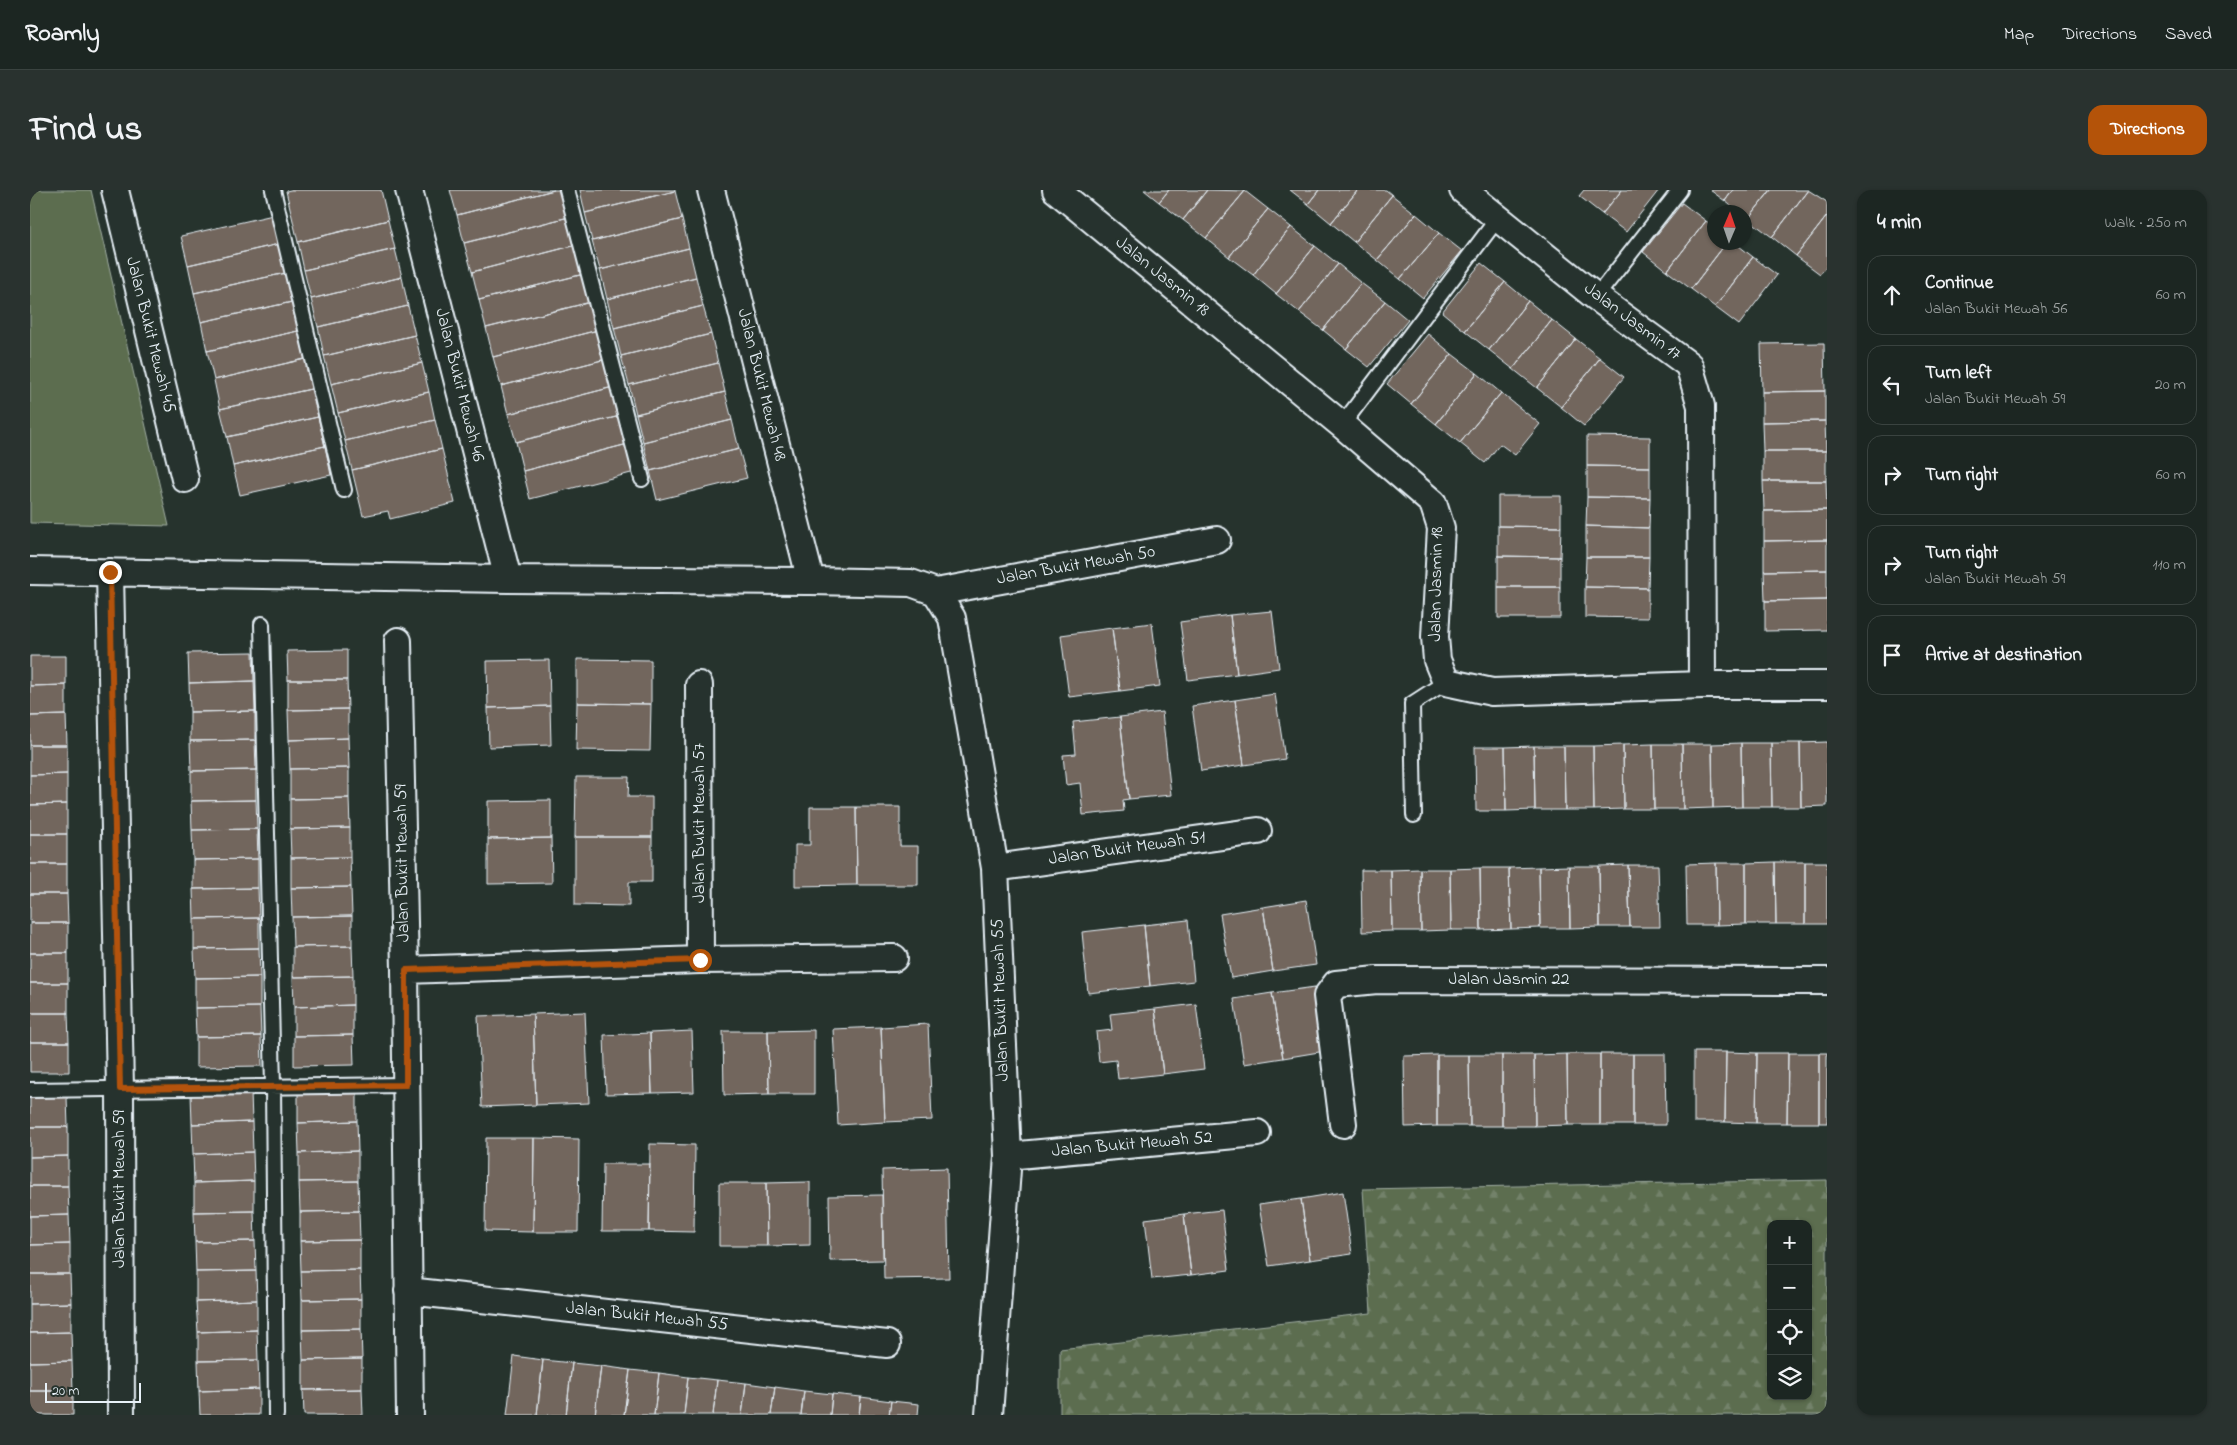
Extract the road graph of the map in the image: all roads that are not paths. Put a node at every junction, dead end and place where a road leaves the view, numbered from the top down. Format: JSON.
{"nodes":[{"id":1,"x":115,"y":190,"type":"edge"},
{"id":2,"x":273,"y":190,"type":"edge"},
{"id":3,"x":409,"y":190,"type":"edge"},
{"id":4,"x":567,"y":190,"type":"edge"},
{"id":5,"x":711,"y":190,"type":"edge"},
{"id":6,"x":1056,"y":190,"type":"edge"},
{"id":7,"x":1464,"y":190,"type":"edge"},
{"id":8,"x":1680,"y":190,"type":"edge"},
{"id":9,"x":1498,"y":218,"type":"junction"},
{"id":10,"x":1596,"y":297,"type":"junction"},
{"id":11,"x":1342,"y":425,"type":"junction"},
{"id":12,"x":185,"y":479,"type":"dead end"},
{"id":13,"x":642,"y":479,"type":"dead end"},
{"id":14,"x":344,"y":490,"type":"dead end"},
{"id":15,"x":1217,"y":540,"type":"dead end"},
{"id":16,"x":30,"y":571,"type":"edge"},
{"id":17,"x":110,"y":572,"type":"junction"},
{"id":18,"x":508,"y":579,"type":"junction"},
{"id":19,"x":811,"y":580,"type":"junction"},
{"id":20,"x":936,"y":592,"type":"junction"},
{"id":21,"x":262,"y":624,"type":"dead end"},
{"id":22,"x":398,"y":641,"type":"dead end"},
{"id":23,"x":1446,"y":682,"type":"junction"},
{"id":24,"x":699,"y":685,"type":"dead end"},
{"id":25,"x":1702,"y":685,"type":"junction"},
{"id":26,"x":1827,"y":685,"type":"edge"},
{"id":27,"x":1414,"y":815,"type":"dead end"},
{"id":28,"x":1258,"y":831,"type":"dead end"},
{"id":29,"x":995,"y":868,"type":"junction"},
{"id":30,"x":894,"y":958,"type":"dead end"},
{"id":31,"x":700,"y":960,"type":"junction"},
{"id":32,"x":406,"y":970,"type":"junction"},
{"id":33,"x":1827,"y":981,"type":"edge"},
{"id":34,"x":406,"y":1085,"type":"junction"},
{"id":35,"x":273,"y":1086,"type":"junction"},
{"id":36,"x":120,"y":1089,"type":"junction"},
{"id":37,"x":30,"y":1090,"type":"edge"},
{"id":38,"x":1343,"y":1124,"type":"dead end"},
{"id":39,"x":1257,"y":1133,"type":"dead end"},
{"id":40,"x":1008,"y":1156,"type":"junction"},
{"id":41,"x":408,"y":1291,"type":"junction"},
{"id":42,"x":887,"y":1344,"type":"dead end"},
{"id":43,"x":121,"y":1415,"type":"edge"},
{"id":44,"x":276,"y":1415,"type":"edge"},
{"id":45,"x":410,"y":1415,"type":"edge"},
{"id":46,"x":989,"y":1415,"type":"edge"}],
"edges":[{"from":1,"to":12,"type":"street","name":"Jalan Bukit Mewah 45"},
{"from":2,"to":14,"type":"lane"},
{"from":3,"to":18,"type":"street","name":"Jalan Bukit Mewah 46"},
{"from":4,"to":13,"type":"lane"},
{"from":5,"to":19,"type":"street","name":"Jalan Bukit Mewah 48"},
{"from":6,"to":11,"type":"street","name":"Jalan Jasmin 18"},
{"from":7,"to":9,"type":"street","name":"Jalan Jasmin 17"},
{"from":8,"to":10,"type":"lane"},
{"from":9,"to":10,"type":"street","name":"Jalan Jasmin 17"},
{"from":9,"to":11,"type":"lane"},
{"from":10,"to":25,"type":"street","name":"Jalan Jasmin 17"},
{"from":11,"to":23,"type":"street","name":"Jalan Jasmin 18"},
{"from":15,"to":20,"type":"street","name":"Jalan Bukit Mewah 50"},
{"from":16,"to":17,"type":"street"},
{"from":17,"to":18,"type":"street"},
{"from":17,"to":36,"type":"street","name":"Jalan Bukit Mewah 59"},
{"from":18,"to":19,"type":"street"},
{"from":19,"to":20,"type":"street"},
{"from":20,"to":29,"type":"street","name":"Jalan Bukit Mewah 55"},
{"from":21,"to":35,"type":"lane"},
{"from":22,"to":32,"type":"street","name":"Jalan Bukit Mewah 59"},
{"from":23,"to":25,"type":"street"},
{"from":23,"to":27,"type":"lane"},
{"from":24,"to":31,"type":"street","name":"Jalan Bukit Mewah 57"},
{"from":25,"to":26,"type":"street"},
{"from":28,"to":29,"type":"street","name":"Jalan Bukit Mewah 51"},
{"from":29,"to":40,"type":"street","name":"Jalan Bukit Mewah 55"},
{"from":30,"to":31,"type":"street"},
{"from":31,"to":32,"type":"street"},
{"from":32,"to":34,"type":"street","name":"Jalan Bukit Mewah 59"},
{"from":33,"to":38,"type":"street","name":"Jalan Jasmin 22"},
{"from":34,"to":35,"type":"lane"},
{"from":34,"to":41,"type":"street","name":"Jalan Bukit Mewah 59"},
{"from":35,"to":36,"type":"lane"},
{"from":35,"to":44,"type":"lane"},
{"from":36,"to":37,"type":"lane"},
{"from":36,"to":43,"type":"street","name":"Jalan Bukit Mewah 59"},
{"from":39,"to":40,"type":"street","name":"Jalan Bukit Mewah 52"},
{"from":40,"to":46,"type":"street","name":"Jalan Bukit Mewah 55"},
{"from":41,"to":42,"type":"street","name":"Jalan Bukit Mewah 55"},
{"from":41,"to":45,"type":"street","name":"Jalan Bukit Mewah 59"}]}
